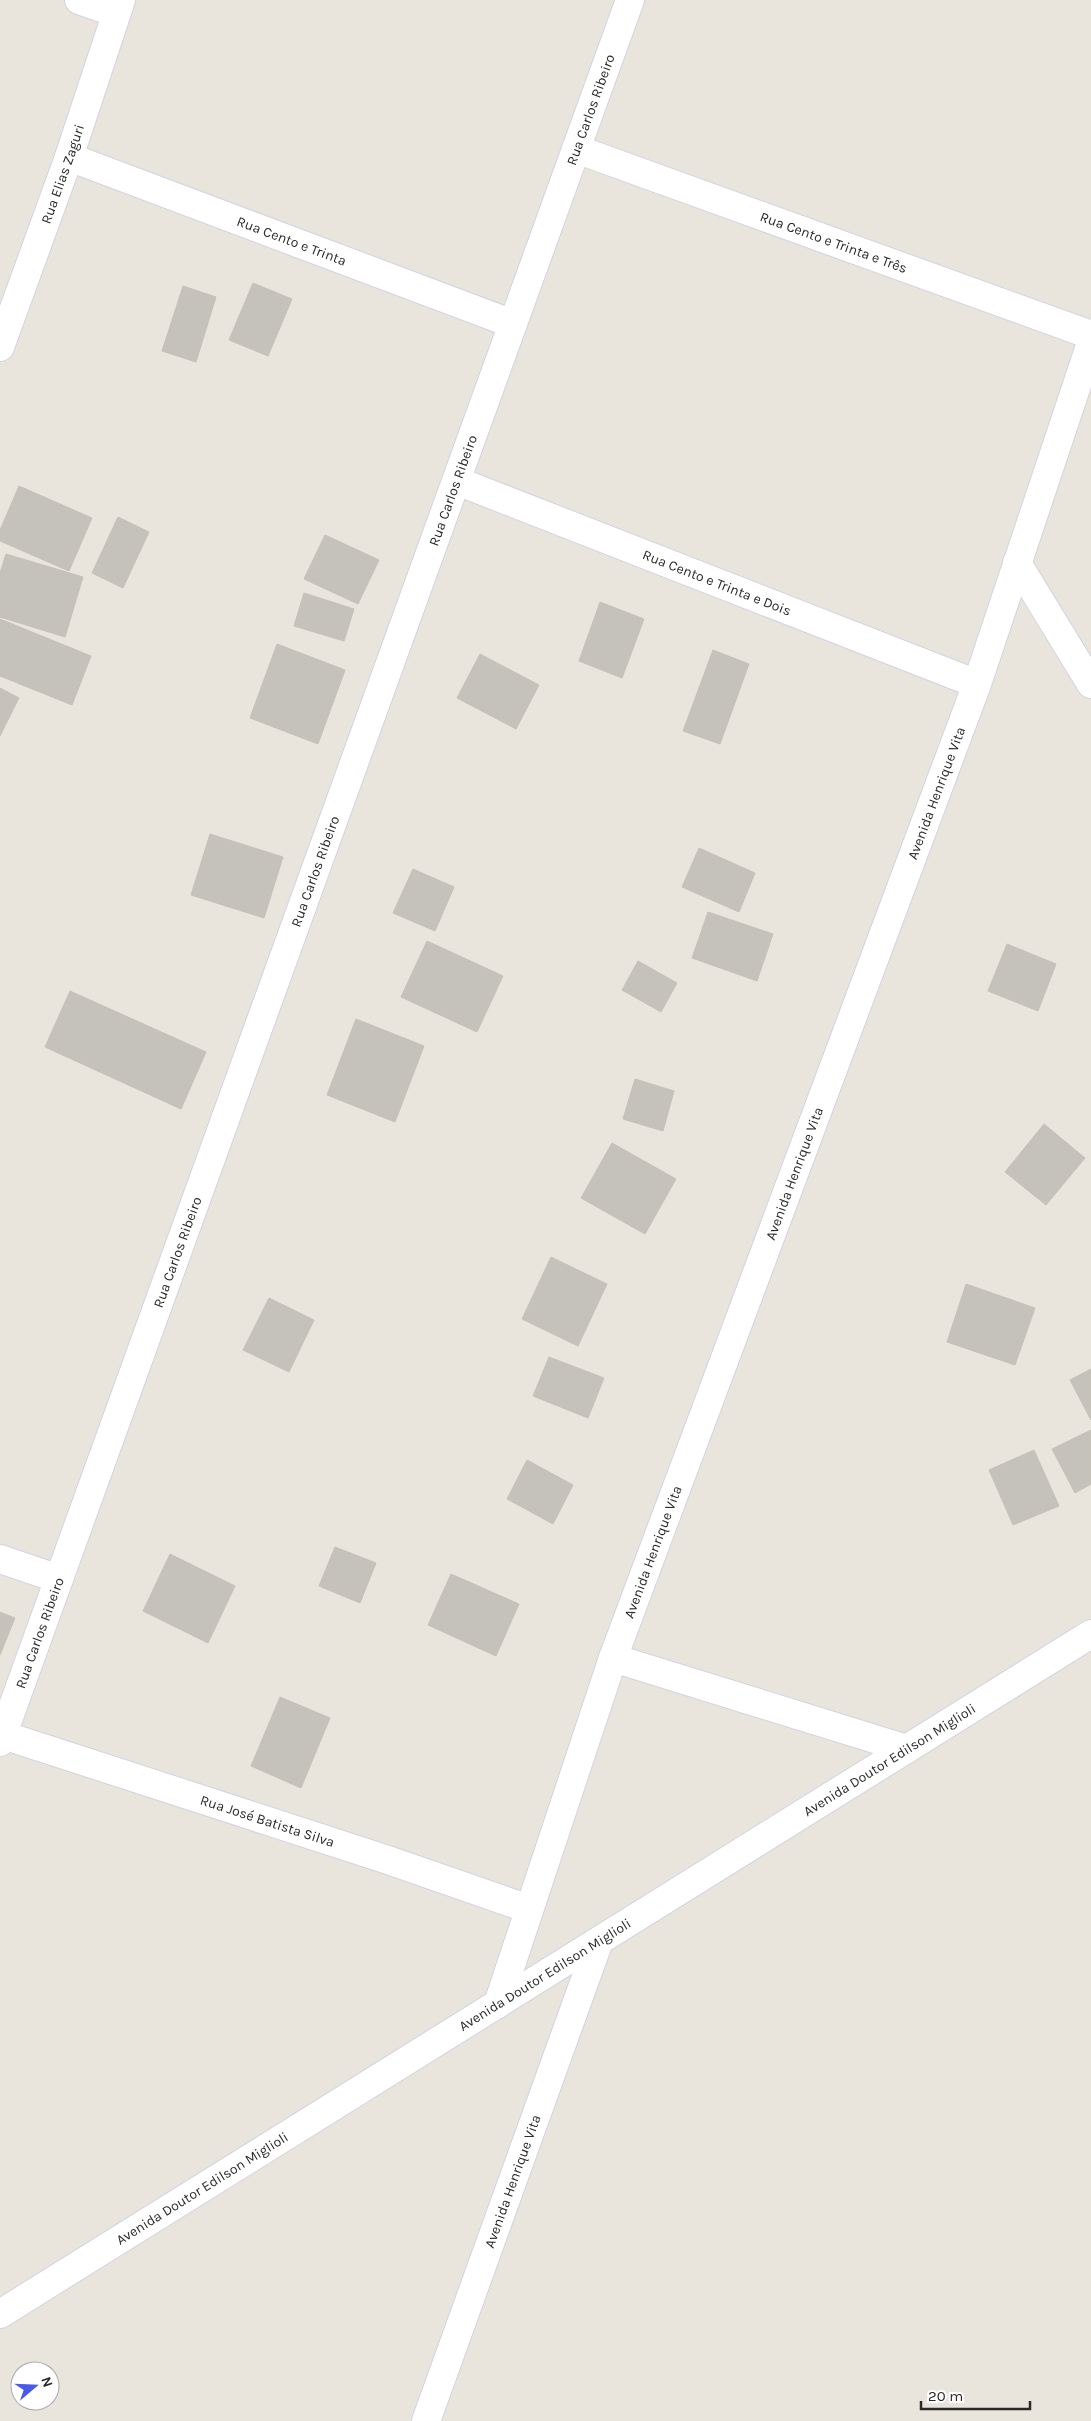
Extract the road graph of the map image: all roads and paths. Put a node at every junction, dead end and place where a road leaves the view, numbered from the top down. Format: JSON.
{"nodes":[{"id":1,"x":79,"y":0,"type":"edge"},
{"id":2,"x":630,"y":0,"type":"edge"},
{"id":3,"x":118,"y":7,"type":"edge"},
{"id":4,"x":576,"y":150,"type":"junction"},
{"id":5,"x":68,"y":157,"type":"junction"},
{"id":6,"x":6,"y":306,"type":"edge"},
{"id":7,"x":513,"y":324,"type":"junction"},
{"id":8,"x":1091,"y":335,"type":"edge"},
{"id":9,"x":1091,"y":342,"type":"edge"},
{"id":10,"x":0,"y":347,"type":"edge"},
{"id":11,"x":456,"y":481,"type":"junction"},
{"id":12,"x":1017,"y":563,"type":"junction"},
{"id":13,"x":977,"y":684,"type":"junction"},
{"id":14,"x":1091,"y":684,"type":"edge"},
{"id":15,"x":0,"y":1559,"type":"edge"},
{"id":16,"x":59,"y":1579,"type":"junction"},
{"id":17,"x":1091,"y":1634,"type":"edge"},
{"id":18,"x":612,"y":1658,"type":"junction"},
{"id":19,"x":1,"y":1738,"type":"edge"},
{"id":20,"x":907,"y":1749,"type":"junction"},
{"id":21,"x":529,"y":1909,"type":"junction"},
{"id":22,"x":599,"y":1941,"type":"junction"},
{"id":23,"x":498,"y":2004,"type":"junction"},
{"id":24,"x":0,"y":2314,"type":"edge"},
{"id":25,"x":426,"y":2421,"type":"edge"}],
"edges":[{"from":1,"to":3,"type":"street"},
{"from":2,"to":4,"type":"street","name":"Rua Carlos Ribeiro"},
{"from":3,"to":5,"type":"street","name":"Rua Elias Zaguri"},
{"from":4,"to":7,"type":"street","name":"Rua Carlos Ribeiro"},
{"from":4,"to":8,"type":"street","name":"Rua Cento e Trinta e Três"},
{"from":5,"to":6,"type":"street","name":"Rua Elias Zaguri"},
{"from":5,"to":7,"type":"street","name":"Rua Cento e Trinta"},
{"from":6,"to":10,"type":"street","name":"Rua Elias Zaguri"},
{"from":7,"to":11,"type":"street","name":"Rua Carlos Ribeiro"},
{"from":9,"to":12,"type":"street","name":"Avenida Henrique Vita"},
{"from":11,"to":13,"type":"street","name":"Rua Cento e Trinta e Dois"},
{"from":11,"to":16,"type":"street","name":"Rua Carlos Ribeiro"},
{"from":12,"to":13,"type":"street","name":"Avenida Henrique Vita"},
{"from":12,"to":14,"type":"street"},
{"from":13,"to":18,"type":"street","name":"Avenida Henrique Vita"},
{"from":15,"to":16,"type":"street"},
{"from":16,"to":19,"type":"street","name":"Rua Carlos Ribeiro"},
{"from":17,"to":20,"type":"street","name":"Avenida Doutor Edilson Miglioli"},
{"from":18,"to":20,"type":"street"},
{"from":18,"to":21,"type":"street","name":"Avenida Henrique Vita"},
{"from":19,"to":21,"type":"street","name":"Rua José Batista Silva"},
{"from":20,"to":22,"type":"street","name":"Avenida Doutor Edilson Miglioli"},
{"from":21,"to":23,"type":"street","name":"Avenida Henrique Vita"},
{"from":22,"to":23,"type":"street","name":"Avenida Doutor Edilson Miglioli"},
{"from":22,"to":25,"type":"street","name":"Avenida Henrique Vita"},
{"from":23,"to":24,"type":"street","name":"Avenida Doutor Edilson Miglioli"}]}
